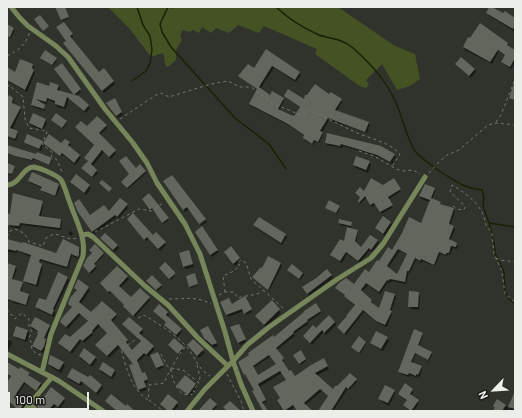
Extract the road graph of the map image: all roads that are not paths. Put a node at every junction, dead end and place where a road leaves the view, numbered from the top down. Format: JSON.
{"nodes":[{"id":1,"x":11,"y":7,"type":"edge"},
{"id":2,"x":425,"y":177,"type":"road end"},
{"id":3,"x":7,"y":186,"type":"edge"},
{"id":4,"x":82,"y":235,"type":"junction"},
{"id":5,"x":7,"y":354,"type":"edge"},
{"id":6,"x":233,"y":361,"type":"junction"},
{"id":7,"x":227,"y":367,"type":"junction"},
{"id":8,"x":42,"y":372,"type":"junction"},
{"id":9,"x":52,"y":377,"type":"junction"},
{"id":10,"x":30,"y":405,"type":"junction"},
{"id":11,"x":24,"y":411,"type":"edge"},
{"id":12,"x":37,"y":411,"type":"edge"},
{"id":13,"x":103,"y":411,"type":"edge"},
{"id":14,"x":187,"y":411,"type":"edge"},
{"id":15,"x":253,"y":411,"type":"edge"}],
"edges":[{"from":1,"to":6,"type":"street"},
{"from":2,"to":6,"type":"street"},
{"from":3,"to":4,"type":"street"},
{"from":4,"to":7,"type":"street"},
{"from":4,"to":8,"type":"street"},
{"from":5,"to":8,"type":"street"},
{"from":6,"to":7,"type":"street"},
{"from":6,"to":15,"type":"street"},
{"from":7,"to":14,"type":"street"},
{"from":8,"to":9,"type":"street"},
{"from":9,"to":10,"type":"street"},
{"from":9,"to":13,"type":"street"},
{"from":10,"to":11,"type":"street"},
{"from":10,"to":12,"type":"street"}]}
